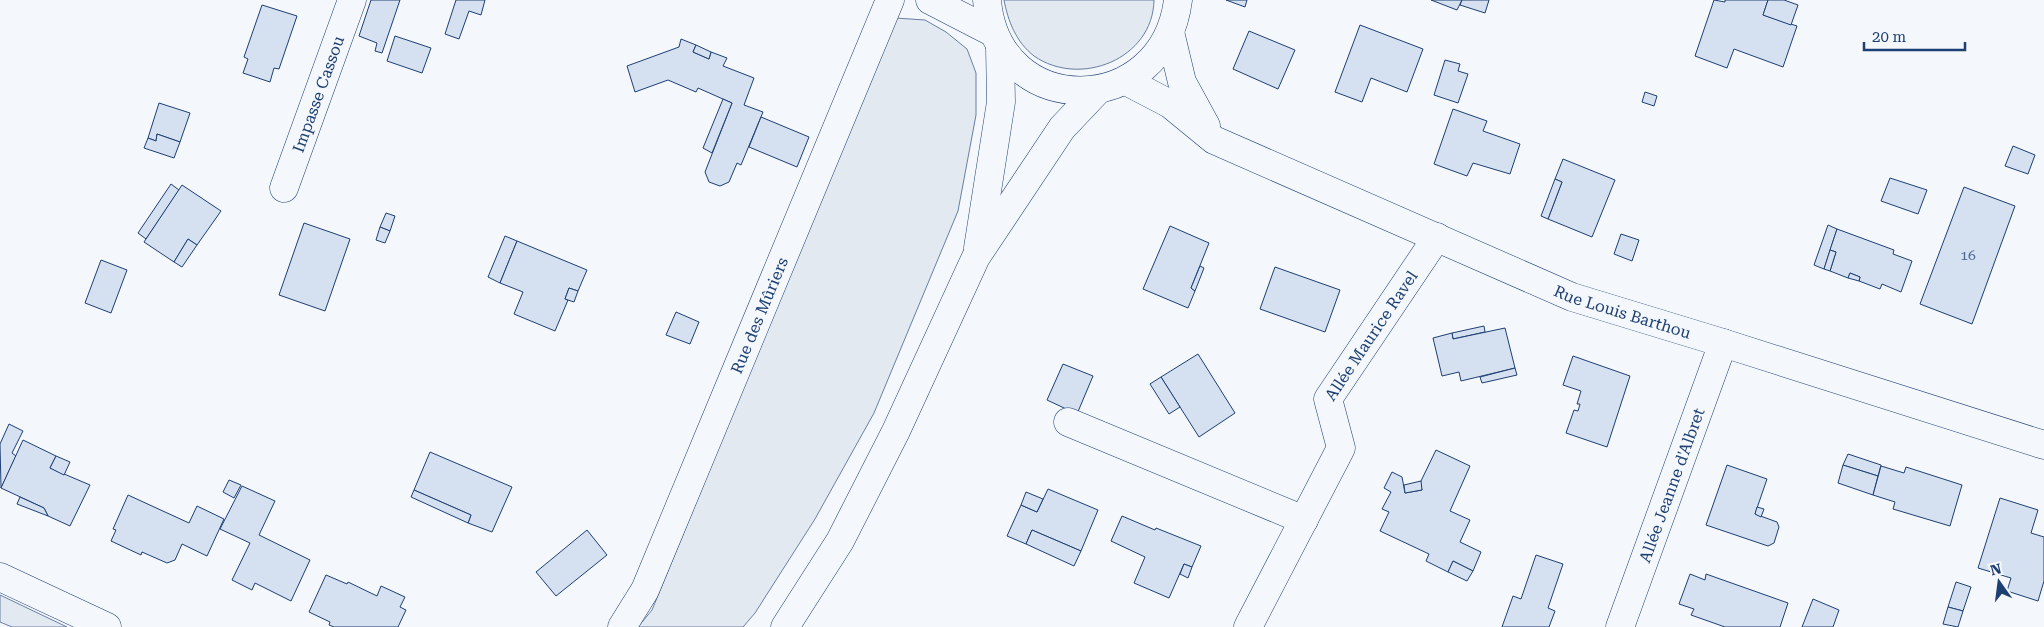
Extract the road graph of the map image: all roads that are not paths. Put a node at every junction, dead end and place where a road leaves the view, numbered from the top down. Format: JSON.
{"nodes":[{"id":1,"x":352,"y":0,"type":"edge"},
{"id":2,"x":890,"y":0,"type":"edge"},
{"id":3,"x":930,"y":0,"type":"edge"},
{"id":4,"x":987,"y":0,"type":"edge"},
{"id":5,"x":1178,"y":0,"type":"edge"},
{"id":6,"x":1170,"y":32,"type":"junction"},
{"id":7,"x":997,"y":40,"type":"junction"},
{"id":8,"x":1126,"y":80,"type":"junction"},
{"id":9,"x":1098,"y":90,"type":"junction"},
{"id":10,"x":1214,"y":140,"type":"junction"},
{"id":11,"x":284,"y":188,"type":"dead end"},
{"id":12,"x":1437,"y":237,"type":"junction"},
{"id":13,"x":976,"y":257,"type":"junction"},
{"id":14,"x":1723,"y":343,"type":"junction"},
{"id":15,"x":1068,"y":422,"type":"dead end"},
{"id":16,"x":2044,"y":446,"type":"edge"},
{"id":17,"x":1304,"y":520,"type":"junction"},
{"id":18,"x":0,"y":577,"type":"edge"},
{"id":19,"x":106,"y":627,"type":"edge"},
{"id":20,"x":622,"y":627,"type":"edge"},
{"id":21,"x":785,"y":627,"type":"edge"},
{"id":22,"x":1248,"y":627,"type":"edge"},
{"id":23,"x":1620,"y":627,"type":"edge"}],
"edges":[{"from":1,"to":11,"type":"street","name":"Impasse Cassou"},
{"from":2,"to":20,"type":"street","name":"Rue des Mûriers"},
{"from":3,"to":7,"type":"street"},
{"from":4,"to":7,"type":"street"},
{"from":5,"to":6,"type":"street"},
{"from":6,"to":8,"type":"street"},
{"from":6,"to":10,"type":"street"},
{"from":7,"to":9,"type":"street"},
{"from":7,"to":13,"type":"street"},
{"from":8,"to":9,"type":"street"},
{"from":8,"to":10,"type":"street","name":"Rue Louis Barthou"},
{"from":9,"to":13,"type":"street"},
{"from":10,"to":12,"type":"street","name":"Rue Louis Barthou"},
{"from":12,"to":14,"type":"street","name":"Rue Louis Barthou"},
{"from":12,"to":17,"type":"street","name":"Allée Maurice Ravel"},
{"from":13,"to":21,"type":"street"},
{"from":14,"to":16,"type":"street","name":"Rue Louis Barthou"},
{"from":14,"to":23,"type":"street","name":"Allée Jeanne d'Albret"},
{"from":15,"to":17,"type":"street"},
{"from":17,"to":22,"type":"street","name":"Allée Maurice Ravel"},
{"from":18,"to":19,"type":"street"}]}
